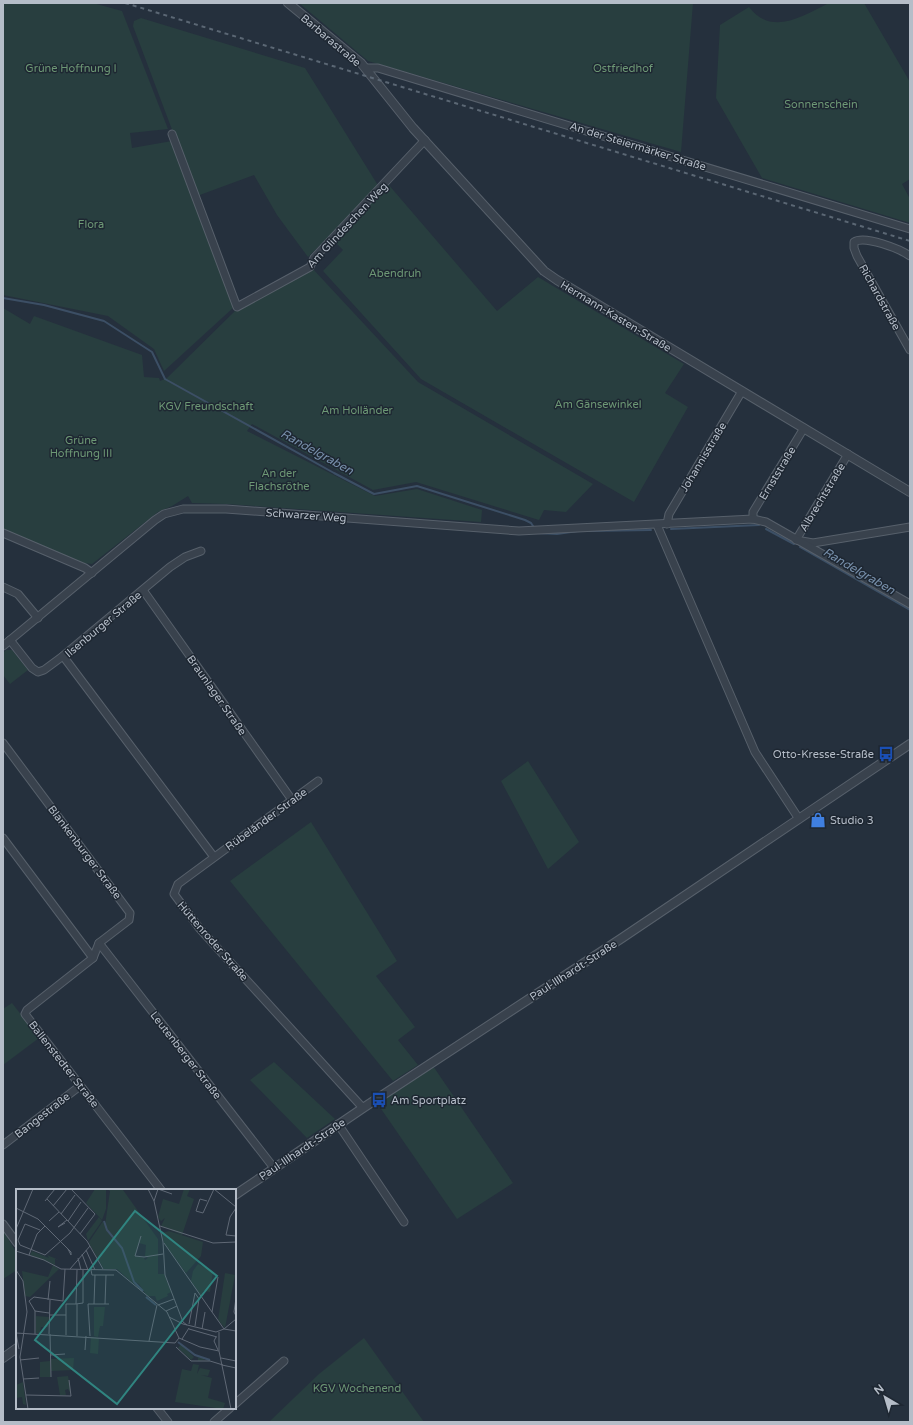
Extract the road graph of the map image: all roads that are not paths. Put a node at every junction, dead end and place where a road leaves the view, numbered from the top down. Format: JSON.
{"nodes":[{"id":1,"x":288,"y":3,"type":"edge"},
{"id":2,"x":365,"y":68,"type":"junction"},
{"id":3,"x":373,"y":78,"type":"joint"},
{"id":4,"x":172,"y":134,"type":"dead end"},
{"id":5,"x":425,"y":140,"type":"junction"},
{"id":6,"x":910,"y":229,"type":"edge"},
{"id":7,"x":910,"y":256,"type":"edge"},
{"id":8,"x":910,"y":350,"type":"edge"},
{"id":9,"x":742,"y":391,"type":"junction"},
{"id":10,"x":804,"y":428,"type":"junction"},
{"id":11,"x":848,"y":454,"type":"junction"},
{"id":12,"x":910,"y":492,"type":"edge"},
{"id":13,"x":753,"y":519,"type":"junction"},
{"id":14,"x":667,"y":524,"type":"junction"},
{"id":15,"x":657,"y":525,"type":"junction"},
{"id":16,"x":910,"y":527,"type":"edge"},
{"id":17,"x":3,"y":533,"type":"edge"},
{"id":18,"x":796,"y":540,"type":"junction"},
{"id":19,"x":201,"y":551,"type":"dead end"},
{"id":20,"x":92,"y":573,"type":"junction"},
{"id":21,"x":3,"y":587,"type":"edge"},
{"id":22,"x":143,"y":590,"type":"junction"},
{"id":23,"x":910,"y":604,"type":"edge"},
{"id":24,"x":38,"y":618,"type":"junction"},
{"id":25,"x":10,"y":640,"type":"junction"},
{"id":26,"x":3,"y":646,"type":"edge"},
{"id":27,"x":63,"y":656,"type":"junction"},
{"id":28,"x":3,"y":743,"type":"edge"},
{"id":29,"x":910,"y":744,"type":"edge"},
{"id":30,"x":318,"y":781,"type":"dead end"},
{"id":31,"x":292,"y":800,"type":"junction"},
{"id":32,"x":799,"y":819,"type":"junction"},
{"id":33,"x":3,"y":838,"type":"edge"},
{"id":34,"x":214,"y":857,"type":"junction"},
{"id":35,"x":98,"y":943,"type":"junction"},
{"id":36,"x":93,"y":958,"type":"junction"},
{"id":37,"x":80,"y":1086,"type":"junction"},
{"id":38,"x":362,"y":1108,"type":"junction"},
{"id":39,"x":338,"y":1124,"type":"junction"},
{"id":40,"x":3,"y":1145,"type":"edge"},
{"id":41,"x":274,"y":1168,"type":"junction"},
{"id":42,"x":160,"y":1189,"type":"edge"},
{"id":43,"x":236,"y":1194,"type":"edge"},
{"id":44,"x":404,"y":1222,"type":"dead end"},
{"id":45,"x":3,"y":1224,"type":"edge"},
{"id":46,"x":16,"y":1242,"type":"edge"},
{"id":47,"x":16,"y":1349,"type":"edge"},
{"id":48,"x":3,"y":1358,"type":"edge"},
{"id":49,"x":284,"y":1361,"type":"dead end"},
{"id":50,"x":236,"y":1403,"type":"edge"},
{"id":51,"x":158,"y":1409,"type":"edge"},
{"id":52,"x":229,"y":1409,"type":"edge"},
{"id":53,"x":168,"y":1422,"type":"edge"},
{"id":54,"x":214,"y":1422,"type":"edge"}],
"edges":[{"from":1,"to":2,"type":"street","name":"Barbarastraße"},
{"from":2,"to":3,"type":"street","name":"Barbarastraße"},
{"from":2,"to":6,"type":"street","name":"An der Steiermärker Straße"},
{"from":3,"to":5,"type":"street","name":"Hermann-Kasten-Straße"},
{"from":4,"to":5,"type":"street","name":"Am Glindeschen Weg"},
{"from":5,"to":9,"type":"street","name":"Hermann-Kasten-Straße"},
{"from":7,"to":8,"type":"street","name":"Richardstraße"},
{"from":9,"to":10,"type":"street","name":"Hermann-Kasten-Straße"},
{"from":9,"to":14,"type":"street","name":"Johannisstraße"},
{"from":10,"to":11,"type":"street","name":"Hermann-Kasten-Straße"},
{"from":10,"to":13,"type":"street","name":"Ernststraße"},
{"from":11,"to":12,"type":"street","name":"Hermann-Kasten-Straße"},
{"from":11,"to":18,"type":"street","name":"Albrechtstraße"},
{"from":13,"to":14,"type":"street"},
{"from":13,"to":18,"type":"street"},
{"from":14,"to":15,"type":"street"},
{"from":15,"to":20,"type":"street","name":"Schwarzer Weg"},
{"from":15,"to":32,"type":"street"},
{"from":16,"to":18,"type":"street"},
{"from":17,"to":20,"type":"street"},
{"from":18,"to":23,"type":"street"},
{"from":19,"to":22,"type":"street","name":"Ilsenburger Straße"},
{"from":20,"to":24,"type":"street","name":"Schwarzer Weg"},
{"from":21,"to":24,"type":"street"},
{"from":22,"to":27,"type":"street","name":"Ilsenburger Straße"},
{"from":22,"to":31,"type":"street","name":"Braunlager Straße"},
{"from":24,"to":25,"type":"street","name":"Schwarzer Weg"},
{"from":25,"to":26,"type":"street","name":"Schwarzer Weg"},
{"from":25,"to":27,"type":"street","name":"Ilsenburger Straße"},
{"from":27,"to":34,"type":"street"},
{"from":28,"to":35,"type":"street","name":"Blankenburger Straße"},
{"from":29,"to":32,"type":"street","name":"Paul-Illhardt-Straße"},
{"from":30,"to":31,"type":"street","name":"Rübeländer Straße"},
{"from":31,"to":34,"type":"street","name":"Rübeländer Straße"},
{"from":32,"to":38,"type":"street","name":"Paul-Illhardt-Straße"},
{"from":33,"to":36,"type":"street"},
{"from":34,"to":38,"type":"street","name":"Hüttenroder Straße"},
{"from":35,"to":36,"type":"street"},
{"from":35,"to":41,"type":"street","name":"Leutenberger Straße"},
{"from":36,"to":37,"type":"street","name":"Ballenstedter Straße"},
{"from":37,"to":40,"type":"street","name":"Bangestraße"},
{"from":37,"to":42,"type":"street","name":"Ballenstedter Straße"},
{"from":38,"to":39,"type":"street","name":"Paul-Illhardt-Straße"},
{"from":39,"to":41,"type":"street","name":"Paul-Illhardt-Straße"},
{"from":39,"to":44,"type":"street"},
{"from":41,"to":43,"type":"street","name":"Paul-Illhardt-Straße"},
{"from":45,"to":46,"type":"street"},
{"from":47,"to":48,"type":"street"},
{"from":49,"to":50,"type":"street"},
{"from":51,"to":53,"type":"street"},
{"from":52,"to":54,"type":"street"}]}
